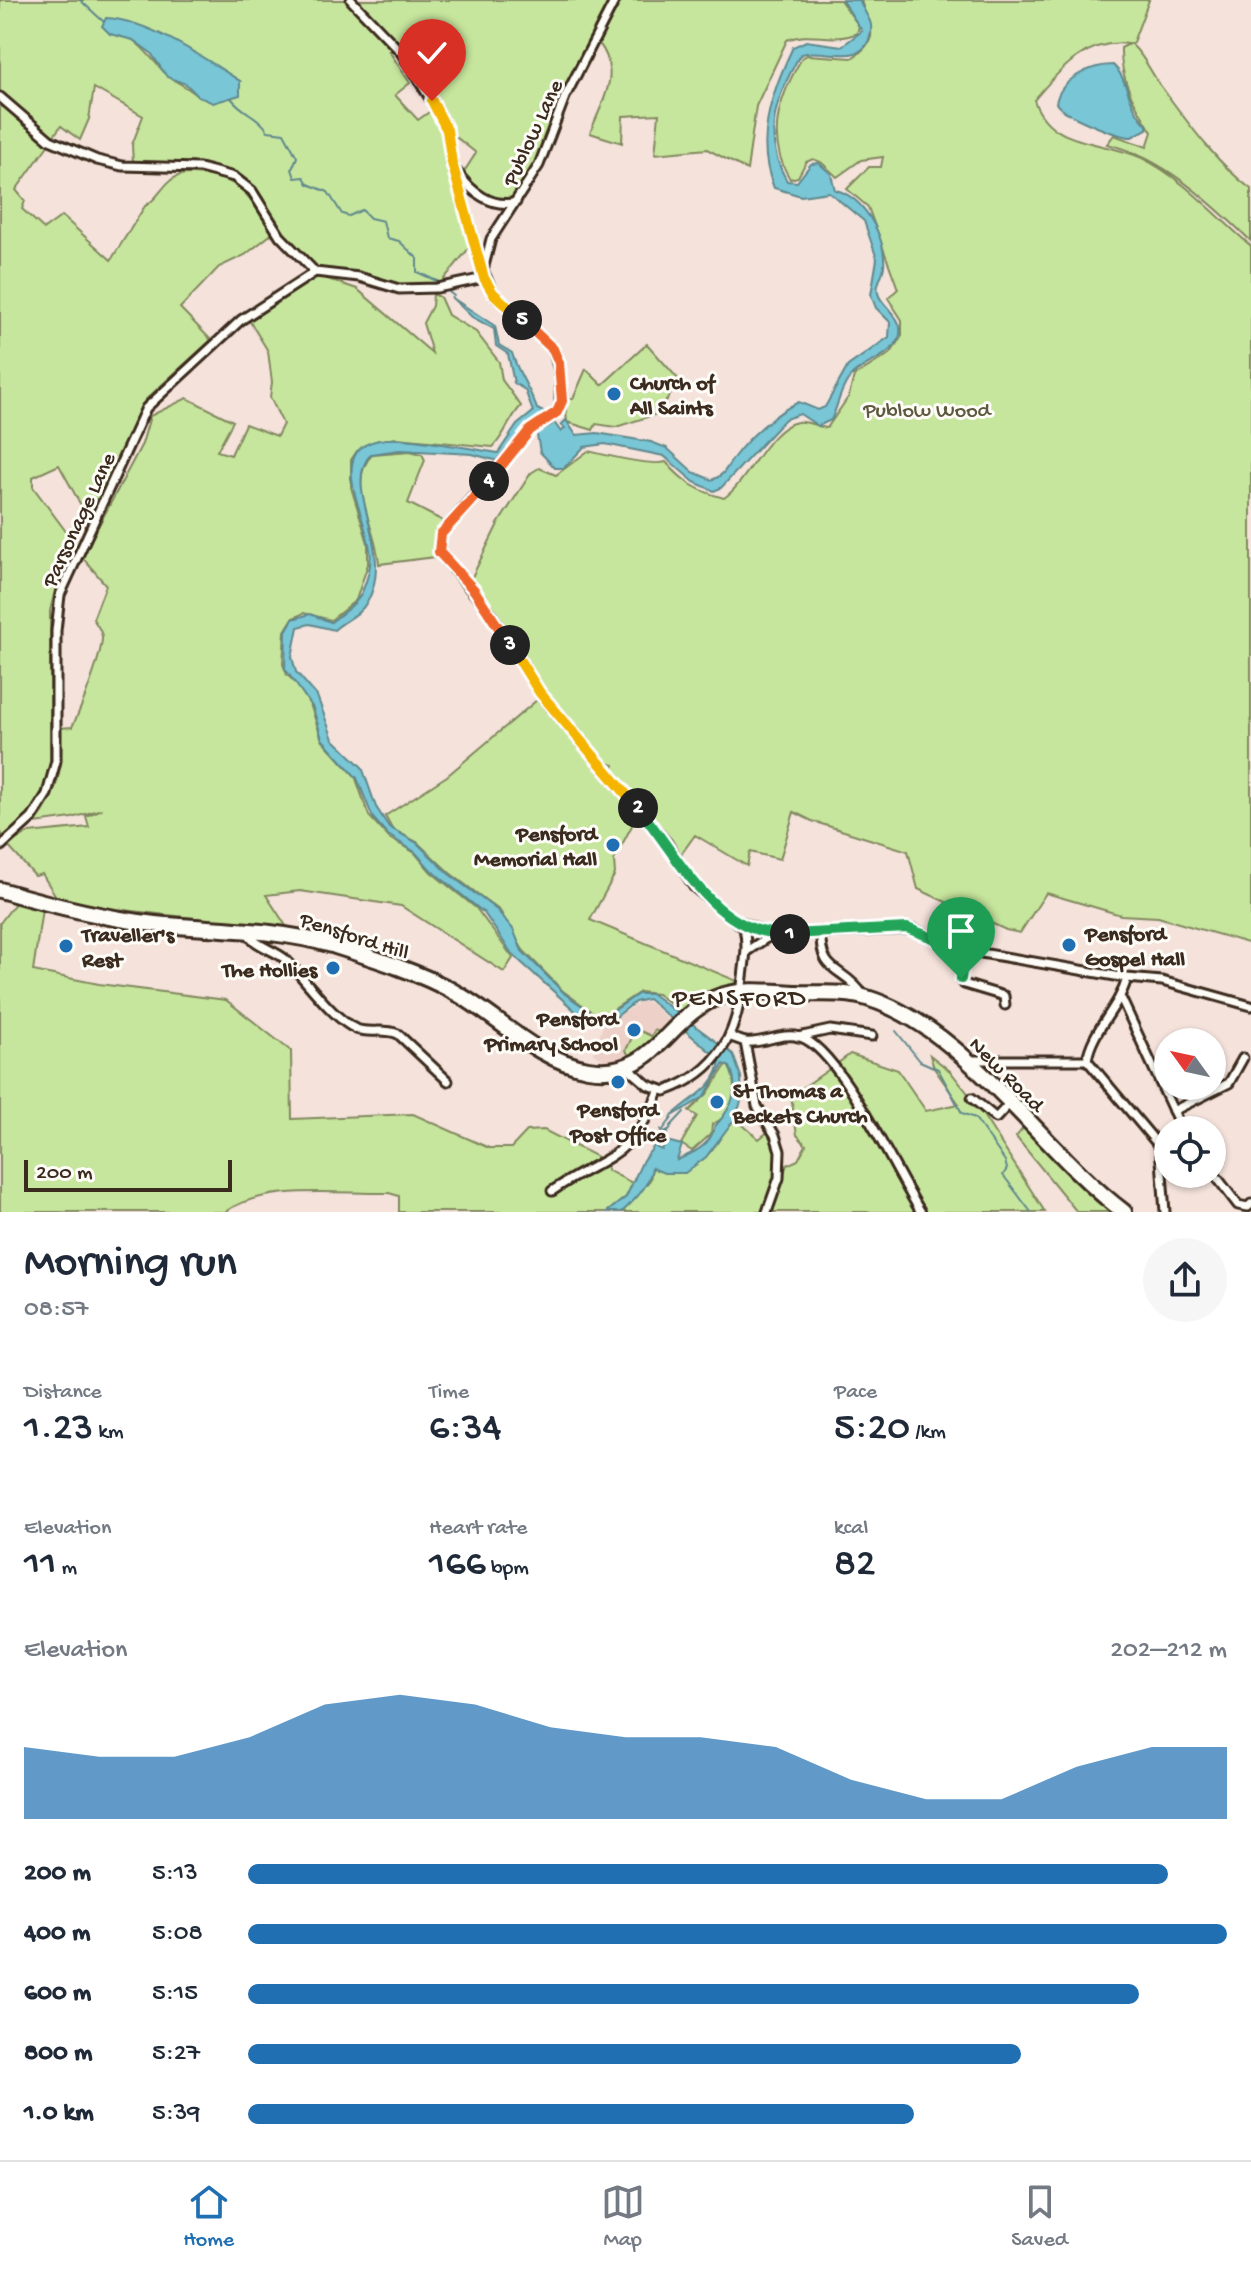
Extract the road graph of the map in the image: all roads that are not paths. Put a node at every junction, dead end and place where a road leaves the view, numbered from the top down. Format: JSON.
{"nodes":[{"id":1,"x":351,"y":0,"type":"edge"},
{"id":2,"x":615,"y":0,"type":"edge"},
{"id":3,"x":0,"y":97,"type":"edge"},
{"id":4,"x":452,"y":163,"type":"junction"},
{"id":5,"x":518,"y":201,"type":"junction"},
{"id":6,"x":315,"y":272,"type":"junction"},
{"id":7,"x":484,"y":274,"type":"junction"},
{"id":8,"x":0,"y":847,"type":"edge"},
{"id":9,"x":0,"y":890,"type":"edge"},
{"id":10,"x":741,"y":922,"type":"junction"},
{"id":11,"x":247,"y":930,"type":"junction"},
{"id":12,"x":821,"y":932,"type":"junction"},
{"id":13,"x":771,"y":935,"type":"junction"},
{"id":14,"x":964,"y":950,"type":"junction"},
{"id":15,"x":747,"y":951,"type":"junction"},
{"id":16,"x":1127,"y":978,"type":"junction"},
{"id":17,"x":742,"y":992,"type":"junction"},
{"id":18,"x":864,"y":997,"type":"junction"},
{"id":19,"x":1122,"y":1000,"type":"junction"},
{"id":20,"x":1005,"y":1005,"type":"dead end"},
{"id":21,"x":1251,"y":1006,"type":"edge"},
{"id":22,"x":872,"y":1036,"type":"dead end"},
{"id":23,"x":731,"y":1037,"type":"junction"},
{"id":24,"x":798,"y":1037,"type":"junction"},
{"id":25,"x":745,"y":1042,"type":"junction"},
{"id":26,"x":1243,"y":1058,"type":"dead end"},
{"id":27,"x":965,"y":1060,"type":"junction"},
{"id":28,"x":1087,"y":1060,"type":"junction"},
{"id":29,"x":628,"y":1068,"type":"junction"},
{"id":30,"x":448,"y":1081,"type":"dead end"},
{"id":31,"x":659,"y":1091,"type":"junction"},
{"id":32,"x":972,"y":1098,"type":"dead end"},
{"id":33,"x":1009,"y":1104,"type":"junction"},
{"id":34,"x":1173,"y":1111,"type":"junction"},
{"id":35,"x":1175,"y":1116,"type":"edge"},
{"id":36,"x":1154,"y":1140,"type":"edge"},
{"id":37,"x":1163,"y":1188,"type":"edge"},
{"id":38,"x":1225,"y":1188,"type":"edge"},
{"id":39,"x":552,"y":1191,"type":"dead end"},
{"id":40,"x":1248,"y":1208,"type":"edge"},
{"id":41,"x":767,"y":1212,"type":"edge"},
{"id":42,"x":921,"y":1212,"type":"edge"},
{"id":43,"x":1124,"y":1212,"type":"edge"},
{"id":44,"x":1165,"y":1212,"type":"edge"}],
"edges":[{"from":1,"to":4,"type":"street"},
{"from":2,"to":5,"type":"street","name":"Publow Lane"},
{"from":3,"to":6,"type":"street"},
{"from":4,"to":5,"type":"street"},
{"from":4,"to":7,"type":"street"},
{"from":5,"to":7,"type":"street","name":"Publow Lane"},
{"from":6,"to":7,"type":"street"},
{"from":6,"to":8,"type":"street","name":"Parsonage Lane"},
{"from":7,"to":10,"type":"street"},
{"from":9,"to":11,"type":"highway","name":"Pensford Hill"},
{"from":10,"to":13,"type":"street"},
{"from":10,"to":15,"type":"street"},
{"from":11,"to":29,"type":"highway","name":"Pensford Hill"},
{"from":11,"to":30,"type":"street"},
{"from":12,"to":13,"type":"street"},
{"from":12,"to":14,"type":"street"},
{"from":12,"to":18,"type":"street"},
{"from":13,"to":15,"type":"street"},
{"from":14,"to":16,"type":"street"},
{"from":14,"to":20,"type":"street"},
{"from":15,"to":17,"type":"street"},
{"from":16,"to":19,"type":"street"},
{"from":16,"to":21,"type":"street"},
{"from":17,"to":18,"type":"highway","name":"New Road"},
{"from":17,"to":23,"type":"street"},
{"from":17,"to":29,"type":"highway","name":"New Road"},
{"from":18,"to":27,"type":"highway","name":"New Road"},
{"from":19,"to":28,"type":"street"},
{"from":19,"to":34,"type":"street"},
{"from":22,"to":24,"type":"street"},
{"from":23,"to":25,"type":"street"},
{"from":23,"to":31,"type":"street"},
{"from":24,"to":25,"type":"street"},
{"from":24,"to":42,"type":"street"},
{"from":25,"to":41,"type":"street"},
{"from":26,"to":34,"type":"street"},
{"from":27,"to":28,"type":"street"},
{"from":27,"to":33,"type":"highway","name":"New Road"},
{"from":28,"to":36,"type":"street"},
{"from":29,"to":31,"type":"street"},
{"from":31,"to":39,"type":"street"},
{"from":32,"to":33,"type":"street"},
{"from":33,"to":43,"type":"highway","name":"New Road"},
{"from":34,"to":35,"type":"street"},
{"from":37,"to":44,"type":"street"},
{"from":38,"to":40,"type":"street"}]}
